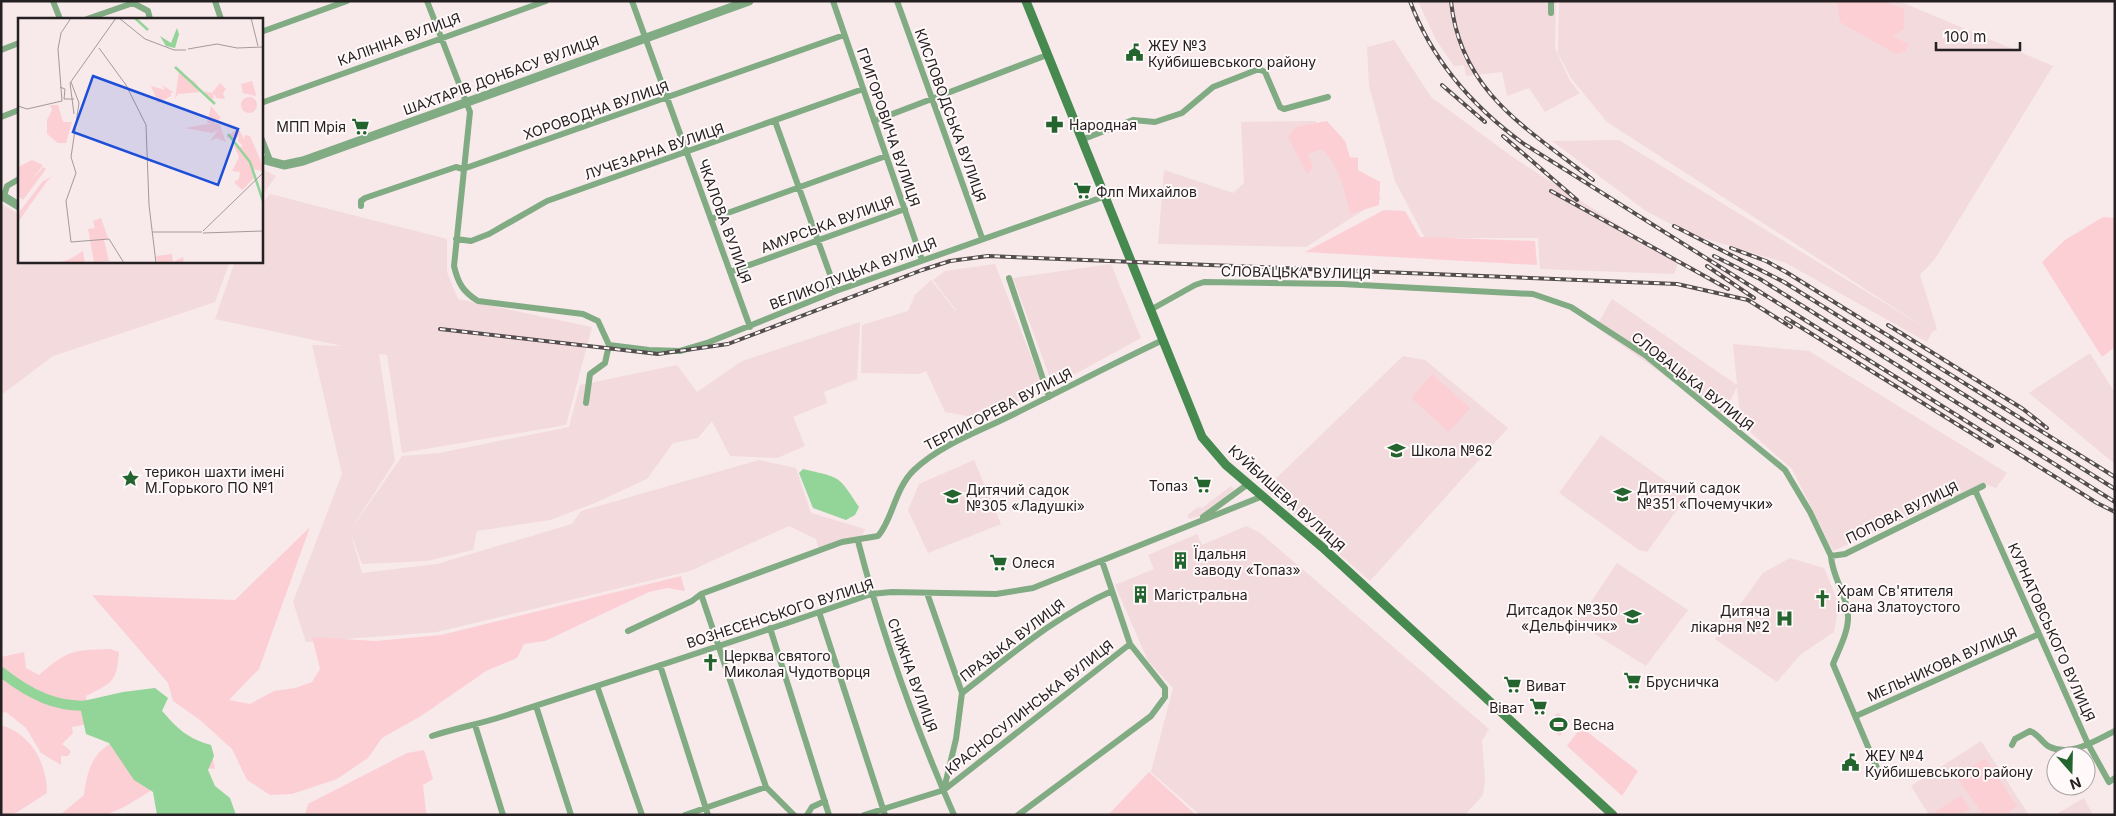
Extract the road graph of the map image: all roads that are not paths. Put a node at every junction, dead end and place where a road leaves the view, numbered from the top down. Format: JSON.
{"nodes":[{"id":1,"x":53,"y":1,"type":"edge"},
{"id":2,"x":215,"y":1,"type":"edge"},
{"id":3,"x":347,"y":1,"type":"edge"},
{"id":4,"x":427,"y":1,"type":"edge"},
{"id":5,"x":546,"y":1,"type":"edge"},
{"id":6,"x":632,"y":1,"type":"edge"},
{"id":7,"x":749,"y":1,"type":"edge"},
{"id":8,"x":833,"y":1,"type":"edge"},
{"id":9,"x":897,"y":1,"type":"edge"},
{"id":10,"x":1026,"y":1,"type":"edge"},
{"id":11,"x":1551,"y":1,"type":"edge"},
{"id":12,"x":1551,"y":13,"type":"dead end"},
{"id":13,"x":60,"y":18,"type":"edge"},
{"id":14,"x":90,"y":18,"type":"edge"},
{"id":15,"x":150,"y":18,"type":"edge"},
{"id":16,"x":221,"y":18,"type":"edge"},
{"id":17,"x":262,"y":32,"type":"edge"},
{"id":18,"x":844,"y":35,"type":"junction"},
{"id":19,"x":645,"y":38,"type":"junction"},
{"id":20,"x":441,"y":39,"type":"junction"},
{"id":21,"x":18,"y":44,"type":"edge"},
{"id":22,"x":1,"y":50,"type":"edge"},
{"id":23,"x":1047,"y":54,"type":"junction"},
{"id":24,"x":863,"y":89,"type":"junction"},
{"id":25,"x":1328,"y":97,"type":"dead end"},
{"id":26,"x":667,"y":98,"type":"junction"},
{"id":27,"x":933,"y":99,"type":"junction"},
{"id":28,"x":262,"y":103,"type":"edge"},
{"id":29,"x":465,"y":103,"type":"junction"},
{"id":30,"x":18,"y":110,"type":"edge"},
{"id":31,"x":1,"y":116,"type":"edge"},
{"id":32,"x":874,"y":120,"type":"junction"},
{"id":33,"x":775,"y":121,"type":"junction"},
{"id":34,"x":1081,"y":140,"type":"junction"},
{"id":35,"x":262,"y":143,"type":"edge"},
{"id":36,"x":687,"y":153,"type":"junction"},
{"id":37,"x":886,"y":156,"type":"junction"},
{"id":38,"x":265,"y":160,"type":"edge"},
{"id":39,"x":464,"y":170,"type":"junction"},
{"id":40,"x":18,"y":180,"type":"edge"},
{"id":41,"x":799,"y":188,"type":"junction"},
{"id":42,"x":2,"y":195,"type":"edge"},
{"id":43,"x":1104,"y":197,"type":"junction"},
{"id":44,"x":18,"y":205,"type":"edge"},
{"id":45,"x":361,"y":206,"type":"dead end"},
{"id":46,"x":905,"y":208,"type":"junction"},
{"id":47,"x":711,"y":219,"type":"junction"},
{"id":48,"x":982,"y":238,"type":"junction"},
{"id":49,"x":456,"y":239,"type":"junction"},
{"id":50,"x":818,"y":240,"type":"junction"},
{"id":51,"x":922,"y":260,"type":"junction"},
{"id":52,"x":730,"y":272,"type":"junction"},
{"id":53,"x":1009,"y":278,"type":"dead end"},
{"id":54,"x":836,"y":291,"type":"junction"},
{"id":55,"x":1152,"y":309,"type":"junction"},
{"id":56,"x":750,"y":327,"type":"junction"},
{"id":57,"x":1164,"y":340,"type":"junction"},
{"id":58,"x":609,"y":345,"type":"junction"},
{"id":59,"x":1049,"y":397,"type":"junction"},
{"id":60,"x":586,"y":403,"type":"dead end"},
{"id":61,"x":1248,"y":484,"type":"junction"},
{"id":62,"x":1983,"y":486,"type":"dead end"},
{"id":63,"x":1975,"y":490,"type":"junction"},
{"id":64,"x":1263,"y":496,"type":"junction"},
{"id":65,"x":1196,"y":522,"type":"junction"},
{"id":66,"x":858,"y":541,"type":"junction"},
{"id":67,"x":1831,"y":556,"type":"junction"},
{"id":68,"x":1102,"y":561,"type":"junction"},
{"id":69,"x":1112,"y":591,"type":"junction"},
{"id":70,"x":927,"y":593,"type":"junction"},
{"id":71,"x":701,"y":594,"type":"junction"},
{"id":72,"x":871,"y":594,"type":"junction"},
{"id":73,"x":819,"y":612,"type":"junction"},
{"id":74,"x":770,"y":628,"type":"junction"},
{"id":75,"x":628,"y":632,"type":"dead end"},
{"id":76,"x":2039,"y":634,"type":"junction"},
{"id":77,"x":1130,"y":644,"type":"junction"},
{"id":78,"x":719,"y":645,"type":"junction"},
{"id":79,"x":660,"y":665,"type":"junction"},
{"id":80,"x":598,"y":686,"type":"junction"},
{"id":81,"x":962,"y":694,"type":"junction"},
{"id":82,"x":536,"y":706,"type":"junction"},
{"id":83,"x":1856,"y":716,"type":"junction"},
{"id":84,"x":475,"y":725,"type":"junction"},
{"id":85,"x":2115,"y":731,"type":"edge"},
{"id":86,"x":432,"y":736,"type":"dead end"},
{"id":87,"x":2088,"y":744,"type":"junction"},
{"id":88,"x":2012,"y":745,"type":"dead end"},
{"id":89,"x":1877,"y":768,"type":"dead end"},
{"id":90,"x":2112,"y":780,"type":"edge"},
{"id":91,"x":766,"y":787,"type":"junction"},
{"id":92,"x":944,"y":790,"type":"junction"},
{"id":93,"x":825,"y":801,"type":"junction"},
{"id":94,"x":707,"y":811,"type":"edge"},
{"id":95,"x":884,"y":812,"type":"edge"},
{"id":96,"x":503,"y":815,"type":"edge"},
{"id":97,"x":571,"y":815,"type":"edge"},
{"id":98,"x":642,"y":815,"type":"edge"},
{"id":99,"x":685,"y":815,"type":"edge"},
{"id":100,"x":794,"y":815,"type":"edge"},
{"id":101,"x":807,"y":815,"type":"edge"},
{"id":102,"x":829,"y":815,"type":"edge"},
{"id":103,"x":864,"y":815,"type":"edge"},
{"id":104,"x":954,"y":815,"type":"edge"},
{"id":105,"x":1018,"y":815,"type":"edge"},
{"id":106,"x":1614,"y":815,"type":"edge"}],
"edges":[{"from":1,"to":13,"type":"street"},
{"from":2,"to":16,"type":"street"},
{"from":3,"to":17,"type":"street"},
{"from":4,"to":20,"type":"street"},
{"from":5,"to":20,"type":"street","name":"КАЛІНІНА ВУЛИЦЯ"},
{"from":6,"to":19,"type":"street","name":"ЧКАЛОВА ВУЛИЦЯ"},
{"from":7,"to":19,"type":"street","name":"ШАХТАРІВ ДОНБАСУ ВУЛИЦЯ"},
{"from":8,"to":18,"type":"street","name":"ГРИГОРОВИЧА ВУЛИЦЯ"},
{"from":9,"to":27,"type":"street","name":"КИСЛОВОДСЬКА ВУЛИЦЯ"},
{"from":10,"to":23,"type":"main road","name":"КУЙБИШЕВА ВУЛИЦЯ"},
{"from":11,"to":12,"type":"street"},
{"from":14,"to":15,"type":"street"},
{"from":18,"to":24,"type":"street","name":"ГРИГОРОВИЧА ВУЛИЦЯ"},
{"from":18,"to":26,"type":"street","name":"ХОРОВОДНА ВУЛИЦЯ"},
{"from":19,"to":26,"type":"street","name":"ЧКАЛОВА ВУЛИЦЯ"},
{"from":19,"to":29,"type":"street","name":"ШАХТАРІВ ДОНБАСУ ВУЛИЦЯ"},
{"from":20,"to":28,"type":"street","name":"КАЛІНІНА ВУЛИЦЯ"},
{"from":20,"to":29,"type":"street"},
{"from":21,"to":22,"type":"street"},
{"from":23,"to":27,"type":"street"},
{"from":23,"to":34,"type":"main road","name":"КУЙБИШЕВА ВУЛИЦЯ"},
{"from":24,"to":32,"type":"street","name":"ГРИГОРОВИЧА ВУЛИЦЯ"},
{"from":24,"to":33,"type":"street","name":"ЛУЧЕЗАРНА ВУЛИЦЯ"},
{"from":25,"to":34,"type":"street"},
{"from":26,"to":36,"type":"street","name":"ЧКАЛОВА ВУЛИЦЯ"},
{"from":26,"to":39,"type":"street","name":"ХОРОВОДНА ВУЛИЦЯ"},
{"from":27,"to":32,"type":"street"},
{"from":27,"to":48,"type":"street","name":"КИСЛОВОДСЬКА ВУЛИЦЯ"},
{"from":29,"to":38,"type":"street","name":"ШАХТАРІВ ДОНБАСУ ВУЛИЦЯ"},
{"from":29,"to":39,"type":"street"},
{"from":30,"to":31,"type":"street"},
{"from":32,"to":37,"type":"street","name":"ГРИГОРОВИЧА ВУЛИЦЯ"},
{"from":33,"to":36,"type":"street","name":"ЛУЧЕЗАРНА ВУЛИЦЯ"},
{"from":33,"to":41,"type":"street"},
{"from":34,"to":43,"type":"main road","name":"КУЙБИШЕВА ВУЛИЦЯ"},
{"from":35,"to":38,"type":"street"},
{"from":36,"to":47,"type":"street","name":"ЧКАЛОВА ВУЛИЦЯ"},
{"from":36,"to":49,"type":"street","name":"ЛУЧЕЗАРНА ВУЛИЦЯ"},
{"from":37,"to":41,"type":"street"},
{"from":37,"to":46,"type":"street","name":"ГРИГОРОВИЧА ВУЛИЦЯ"},
{"from":39,"to":45,"type":"street","name":"ХОРОВОДНА ВУЛИЦЯ"},
{"from":39,"to":49,"type":"street"},
{"from":40,"to":42,"type":"street"},
{"from":41,"to":47,"type":"street"},
{"from":41,"to":50,"type":"street"},
{"from":42,"to":44,"type":"street"},
{"from":43,"to":48,"type":"street","name":"ВЕЛИКОЛУЦЬКА ВУЛИЦЯ"},
{"from":43,"to":55,"type":"main road","name":"КУЙБИШЕВА ВУЛИЦЯ"},
{"from":46,"to":50,"type":"street","name":"АМУРСЬКА ВУЛИЦЯ"},
{"from":46,"to":51,"type":"street","name":"ГРИГОРОВИЧА ВУЛИЦЯ"},
{"from":47,"to":52,"type":"street","name":"ЧКАЛОВА ВУЛИЦЯ"},
{"from":48,"to":51,"type":"street","name":"ВЕЛИКОЛУЦЬКА ВУЛИЦЯ"},
{"from":49,"to":58,"type":"street"},
{"from":50,"to":52,"type":"street","name":"АМУРСЬКА ВУЛИЦЯ"},
{"from":50,"to":54,"type":"street"},
{"from":51,"to":54,"type":"street","name":"ВЕЛИКОЛУЦЬКА ВУЛИЦЯ"},
{"from":52,"to":56,"type":"street","name":"ЧКАЛОВА ВУЛИЦЯ"},
{"from":53,"to":59,"type":"street"},
{"from":54,"to":56,"type":"street","name":"ВЕЛИКОЛУЦЬКА ВУЛИЦЯ"},
{"from":55,"to":57,"type":"main road","name":"КУЙБИШЕВА ВУЛИЦЯ"},
{"from":55,"to":67,"type":"street","name":"СЛОВАЦЬКА ВУЛИЦЯ"},
{"from":56,"to":58,"type":"street","name":"ВЕЛИКОЛУЦЬКА ВУЛИЦЯ"},
{"from":57,"to":59,"type":"street","name":"ТЕРПИГОРЕВА ВУЛИЦЯ"},
{"from":57,"to":61,"type":"main road","name":"КУЙБИШЕВА ВУЛИЦЯ"},
{"from":58,"to":60,"type":"street"},
{"from":59,"to":66,"type":"street","name":"ТЕРПИГОРЕВА ВУЛИЦЯ"},
{"from":61,"to":64,"type":"main road","name":"КУЙБИШЕВА ВУЛИЦЯ"},
{"from":61,"to":65,"type":"street","name":"ВОЗНЕСЕНСЬКОГО ВУЛИЦЯ"},
{"from":62,"to":63,"type":"street","name":"ПОПОВА ВУЛИЦЯ"},
{"from":63,"to":67,"type":"street","name":"ПОПОВА ВУЛИЦЯ"},
{"from":63,"to":76,"type":"street","name":"КУРНАТОВСЬКОГО ВУЛИЦЯ"},
{"from":64,"to":65,"type":"street","name":"ВОЗНЕСЕНСЬКОГО ВУЛИЦЯ"},
{"from":64,"to":106,"type":"main road","name":"КУЙБИШЕВА ВУЛИЦЯ"},
{"from":65,"to":68,"type":"street","name":"ВОЗНЕСЕНСЬКОГО ВУЛИЦЯ"},
{"from":66,"to":71,"type":"street","name":"ТЕРПИГОРЕВА ВУЛИЦЯ"},
{"from":66,"to":72,"type":"street","name":"СНІЖНА ВУЛИЦЯ"},
{"from":67,"to":83,"type":"street","name":"СЛОВАЦЬКА ВУЛИЦЯ"},
{"from":68,"to":69,"type":"street"},
{"from":68,"to":70,"type":"street","name":"ВОЗНЕСЕНСЬКОГО ВУЛИЦЯ"},
{"from":69,"to":77,"type":"street"},
{"from":69,"to":81,"type":"street","name":"ПРАЗЬКА ВУЛИЦЯ"},
{"from":70,"to":72,"type":"street","name":"ВОЗНЕСЕНСЬКОГО ВУЛИЦЯ"},
{"from":70,"to":81,"type":"street"},
{"from":71,"to":75,"type":"street","name":"ТЕРПИГОРЕВА ВУЛИЦЯ"},
{"from":71,"to":78,"type":"street"},
{"from":72,"to":73,"type":"street","name":"ВОЗНЕСЕНСЬКОГО ВУЛИЦЯ"},
{"from":72,"to":92,"type":"street","name":"СНІЖНА ВУЛИЦЯ"},
{"from":73,"to":74,"type":"street","name":"ВОЗНЕСЕНСЬКОГО ВУЛИЦЯ"},
{"from":73,"to":95,"type":"street"},
{"from":74,"to":78,"type":"street","name":"ВОЗНЕСЕНСЬКОГО ВУЛИЦЯ"},
{"from":74,"to":93,"type":"street"},
{"from":76,"to":83,"type":"street","name":"МЕЛЬНИКОВА ВУЛИЦЯ"},
{"from":76,"to":87,"type":"street","name":"КУРНАТОВСЬКОГО ВУЛИЦЯ"},
{"from":77,"to":92,"type":"street","name":"КРАСНОСУЛИНСЬКА ВУЛИЦЯ"},
{"from":77,"to":105,"type":"street"},
{"from":78,"to":79,"type":"street","name":"ВОЗНЕСЕНСЬКОГО ВУЛИЦЯ"},
{"from":78,"to":91,"type":"street"},
{"from":79,"to":80,"type":"street","name":"ВОЗНЕСЕНСЬКОГО ВУЛИЦЯ"},
{"from":79,"to":94,"type":"street"},
{"from":80,"to":82,"type":"street","name":"ВОЗНЕСЕНСЬКОГО ВУЛИЦЯ"},
{"from":80,"to":98,"type":"street"},
{"from":81,"to":92,"type":"street","name":"ПРАЗЬКА ВУЛИЦЯ"},
{"from":82,"to":84,"type":"street","name":"ВОЗНЕСЕНСЬКОГО ВУЛИЦЯ"},
{"from":82,"to":97,"type":"street"},
{"from":83,"to":89,"type":"street","name":"СЛОВАЦЬКА ВУЛИЦЯ"},
{"from":84,"to":86,"type":"street","name":"ВОЗНЕСЕНСЬКОГО ВУЛИЦЯ"},
{"from":84,"to":96,"type":"street"},
{"from":85,"to":87,"type":"street"},
{"from":87,"to":88,"type":"street"},
{"from":87,"to":90,"type":"street","name":"КУРНАТОВСЬКОГО ВУЛИЦЯ"},
{"from":91,"to":94,"type":"street"},
{"from":91,"to":100,"type":"street"},
{"from":92,"to":95,"type":"street"},
{"from":92,"to":104,"type":"street","name":"СНІЖНА ВУЛИЦЯ"},
{"from":93,"to":101,"type":"street"},
{"from":93,"to":102,"type":"street"},
{"from":94,"to":99,"type":"street"},
{"from":95,"to":103,"type":"street"}]}
